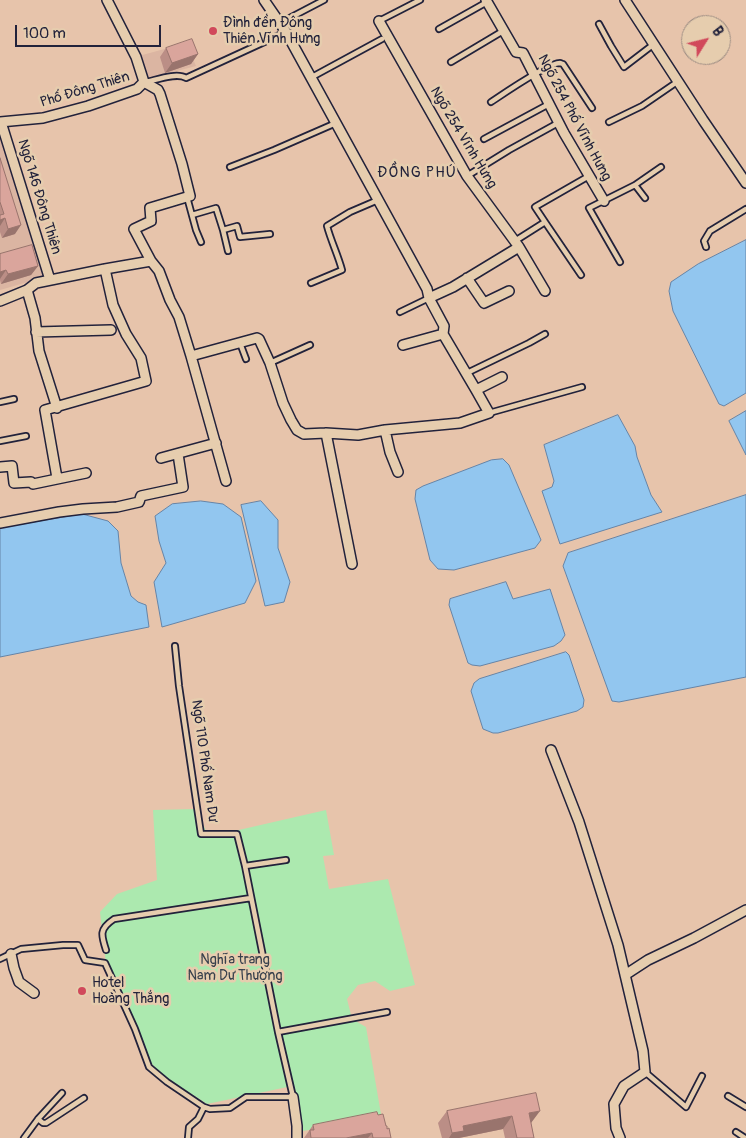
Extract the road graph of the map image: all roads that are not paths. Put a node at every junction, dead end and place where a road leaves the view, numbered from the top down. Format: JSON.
{"nodes":[{"id":1,"x":107,"y":0,"type":"edge"},
{"id":2,"x":264,"y":0,"type":"edge"},
{"id":3,"x":324,"y":0,"type":"edge"},
{"id":4,"x":420,"y":0,"type":"edge"},
{"id":5,"x":625,"y":0,"type":"edge"},
{"id":6,"x":487,"y":1,"type":"edge"},
{"id":7,"x":378,"y":21,"type":"joint"},
{"id":8,"x":280,"y":23,"type":"junction"},
{"id":9,"x":599,"y":24,"type":"dead end"},
{"id":10,"x":439,"y":29,"type":"dead end"},
{"id":11,"x":504,"y":30,"type":"junction"},
{"id":12,"x":286,"y":32,"type":"junction"},
{"id":13,"x":382,"y":39,"type":"dead end"},
{"id":14,"x":654,"y":44,"type":"junction"},
{"id":15,"x":451,"y":62,"type":"dead end"},
{"id":16,"x":534,"y":74,"type":"junction"},
{"id":17,"x":312,"y":77,"type":"junction"},
{"id":18,"x":678,"y":81,"type":"junction"},
{"id":19,"x":144,"y":82,"type":"junction"},
{"id":20,"x":491,"y":102,"type":"dead end"},
{"id":21,"x":549,"y":104,"type":"junction"},
{"id":22,"x":592,"y":108,"type":"dead end"},
{"id":23,"x":1,"y":122,"type":"edge"},
{"id":24,"x":609,"y":122,"type":"dead end"},
{"id":25,"x":558,"y":123,"type":"junction"},
{"id":26,"x":336,"y":124,"type":"junction"},
{"id":27,"x":484,"y":139,"type":"dead end"},
{"id":28,"x":230,"y":167,"type":"dead end"},
{"id":29,"x":661,"y":167,"type":"dead end"},
{"id":30,"x":467,"y":176,"type":"junction"},
{"id":31,"x":589,"y":176,"type":"junction"},
{"id":32,"x":746,"y":183,"type":"edge"},
{"id":33,"x":635,"y":185,"type":"junction"},
{"id":34,"x":187,"y":197,"type":"junction"},
{"id":35,"x":645,"y":198,"type":"dead end"},
{"id":36,"x":378,"y":200,"type":"junction"},
{"id":37,"x":604,"y":201,"type":"junction"},
{"id":38,"x":746,"y":209,"type":"edge"},
{"id":39,"x":192,"y":215,"type":"junction"},
{"id":40,"x":545,"y":222,"type":"junction"},
{"id":41,"x":223,"y":230,"type":"junction"},
{"id":42,"x":270,"y":234,"type":"dead end"},
{"id":43,"x":201,"y":242,"type":"dead end"},
{"id":44,"x":517,"y":244,"type":"junction"},
{"id":45,"x":706,"y":247,"type":"dead end"},
{"id":46,"x":228,"y":250,"type":"dead end"},
{"id":47,"x":151,"y":261,"type":"junction"},
{"id":48,"x":620,"y":262,"type":"dead end"},
{"id":49,"x":106,"y":269,"type":"junction"},
{"id":50,"x":581,"y":274,"type":"dead end"},
{"id":51,"x":468,"y":278,"type":"junction"},
{"id":52,"x":50,"y":280,"type":"junction"},
{"id":53,"x":311,"y":283,"type":"dead end"},
{"id":54,"x":27,"y":290,"type":"junction"},
{"id":55,"x":509,"y":291,"type":"dead end"},
{"id":56,"x":545,"y":291,"type":"dead end"},
{"id":57,"x":429,"y":298,"type":"junction"},
{"id":58,"x":0,"y":301,"type":"edge"},
{"id":59,"x":400,"y":312,"type":"dead end"},
{"id":60,"x":111,"y":330,"type":"dead end"},
{"id":61,"x":36,"y":332,"type":"junction"},
{"id":62,"x":443,"y":334,"type":"junction"},
{"id":63,"x":545,"y":334,"type":"dead end"},
{"id":64,"x":240,"y":343,"type":"junction"},
{"id":65,"x":310,"y":345,"type":"dead end"},
{"id":66,"x":403,"y":346,"type":"dead end"},
{"id":67,"x":191,"y":356,"type":"junction"},
{"id":68,"x":246,"y":358,"type":"dead end"},
{"id":69,"x":270,"y":363,"type":"junction"},
{"id":70,"x":467,"y":373,"type":"junction"},
{"id":71,"x":502,"y":377,"type":"dead end"},
{"id":72,"x":582,"y":387,"type":"dead end"},
{"id":73,"x":476,"y":390,"type":"junction"},
{"id":74,"x":14,"y":399,"type":"dead end"},
{"id":75,"x":0,"y":402,"type":"edge"},
{"id":76,"x":57,"y":408,"type":"junction"},
{"id":77,"x":489,"y":413,"type":"junction"},
{"id":78,"x":385,"y":430,"type":"junction"},
{"id":79,"x":326,"y":433,"type":"junction"},
{"id":80,"x":26,"y":436,"type":"dead end"},
{"id":81,"x":0,"y":441,"type":"edge"},
{"id":82,"x":216,"y":443,"type":"junction"},
{"id":83,"x":178,"y":454,"type":"junction"},
{"id":84,"x":161,"y":458,"type":"dead end"},
{"id":85,"x":0,"y":467,"type":"edge"},
{"id":86,"x":398,"y":472,"type":"dead end"},
{"id":87,"x":86,"y":473,"type":"dead end"},
{"id":88,"x":57,"y":478,"type":"junction"},
{"id":89,"x":226,"y":481,"type":"dead end"},
{"id":90,"x":0,"y":523,"type":"edge"},
{"id":91,"x":352,"y":564,"type":"dead end"},
{"id":92,"x":175,"y":646,"type":"dead end"},
{"id":93,"x":551,"y":750,"type":"dead end"},
{"id":94,"x":286,"y":860,"type":"dead end"},
{"id":95,"x":245,"y":866,"type":"junction"},
{"id":96,"x":251,"y":898,"type":"junction"},
{"id":97,"x":746,"y":910,"type":"edge"},
{"id":98,"x":106,"y":950,"type":"dead end"},
{"id":99,"x":11,"y":954,"type":"junction"},
{"id":100,"x":0,"y":959,"type":"edge"},
{"id":101,"x":625,"y":975,"type":"junction"},
{"id":102,"x":34,"y":993,"type":"dead end"},
{"id":103,"x":387,"y":1012,"type":"dead end"},
{"id":104,"x":278,"y":1032,"type":"junction"},
{"id":105,"x":645,"y":1072,"type":"junction"},
{"id":106,"x":702,"y":1076,"type":"dead end"},
{"id":107,"x":62,"y":1093,"type":"dead end"},
{"id":108,"x":728,"y":1096,"type":"dead end"},
{"id":109,"x":293,"y":1097,"type":"junction"},
{"id":110,"x":84,"y":1098,"type":"dead end"},
{"id":111,"x":204,"y":1107,"type":"junction"},
{"id":112,"x":746,"y":1107,"type":"edge"},
{"id":113,"x":38,"y":1119,"type":"junction"},
{"id":114,"x":736,"y":1132,"type":"dead end"},
{"id":115,"x":24,"y":1138,"type":"edge"},
{"id":116,"x":188,"y":1138,"type":"edge"},
{"id":117,"x":297,"y":1138,"type":"edge"},
{"id":118,"x":620,"y":1138,"type":"edge"},
{"id":119,"x":745,"y":1138,"type":"edge"}],
"edges":[{"from":1,"to":19,"type":"street","name":"Phố Đông Thiên"},
{"from":2,"to":8,"type":"street"},
{"from":3,"to":8,"type":"lane"},
{"from":4,"to":7,"type":"lane"},
{"from":5,"to":14,"type":"street"},
{"from":6,"to":10,"type":"lane"},
{"from":6,"to":11,"type":"street","name":"Ngõ 254 Phố Vĩnh Hưng"},
{"from":7,"to":30,"type":"street","name":"Ngõ 254 Vĩnh Hưng"},
{"from":8,"to":12,"type":"street"},
{"from":9,"to":14,"type":"lane"},
{"from":11,"to":15,"type":"lane"},
{"from":11,"to":16,"type":"street","name":"Ngõ 254 Phố Vĩnh Hưng"},
{"from":12,"to":17,"type":"street"},
{"from":12,"to":19,"type":"lane"},
{"from":13,"to":17,"type":"lane"},
{"from":14,"to":18,"type":"street"},
{"from":16,"to":20,"type":"lane"},
{"from":16,"to":21,"type":"street","name":"Ngõ 254 Phố Vĩnh Hưng"},
{"from":16,"to":22,"type":"lane"},
{"from":17,"to":26,"type":"street"},
{"from":18,"to":24,"type":"lane"},
{"from":18,"to":32,"type":"street"},
{"from":19,"to":23,"type":"street","name":"Phố Đông Thiên"},
{"from":19,"to":34,"type":"street"},
{"from":21,"to":25,"type":"street","name":"Ngõ 254 Phố Vĩnh Hưng"},
{"from":21,"to":27,"type":"lane"},
{"from":23,"to":52,"type":"street","name":"Ngõ 146 Đông Thiên"},
{"from":25,"to":30,"type":"lane"},
{"from":25,"to":31,"type":"street","name":"Ngõ 254 Phố Vĩnh Hưng"},
{"from":26,"to":28,"type":"lane"},
{"from":26,"to":36,"type":"street"},
{"from":29,"to":33,"type":"lane"},
{"from":30,"to":44,"type":"street","name":"Ngõ 254 Vĩnh Hưng"},
{"from":31,"to":37,"type":"street","name":"Ngõ 254 Phố Vĩnh Hưng"},
{"from":31,"to":40,"type":"lane"},
{"from":33,"to":35,"type":"lane"},
{"from":33,"to":37,"type":"lane"},
{"from":34,"to":39,"type":"lane"},
{"from":34,"to":47,"type":"street"},
{"from":36,"to":53,"type":"lane"},
{"from":36,"to":57,"type":"street"},
{"from":37,"to":48,"type":"lane"},
{"from":38,"to":45,"type":"lane"},
{"from":39,"to":41,"type":"lane"},
{"from":39,"to":43,"type":"lane"},
{"from":40,"to":44,"type":"lane"},
{"from":40,"to":50,"type":"lane"},
{"from":41,"to":42,"type":"lane"},
{"from":41,"to":46,"type":"lane"},
{"from":44,"to":51,"type":"street"},
{"from":44,"to":56,"type":"street","name":"Ngõ 254 Vĩnh Hưng"},
{"from":47,"to":49,"type":"street"},
{"from":47,"to":67,"type":"street"},
{"from":49,"to":52,"type":"street"},
{"from":49,"to":76,"type":"street"},
{"from":51,"to":55,"type":"street"},
{"from":51,"to":57,"type":"street"},
{"from":52,"to":54,"type":"street"},
{"from":54,"to":58,"type":"street"},
{"from":54,"to":61,"type":"street"},
{"from":57,"to":59,"type":"lane"},
{"from":57,"to":62,"type":"street"},
{"from":60,"to":61,"type":"street"},
{"from":61,"to":76,"type":"street"},
{"from":62,"to":66,"type":"street"},
{"from":62,"to":70,"type":"street"},
{"from":63,"to":70,"type":"lane"},
{"from":64,"to":67,"type":"street"},
{"from":64,"to":68,"type":"lane"},
{"from":64,"to":69,"type":"street"},
{"from":65,"to":69,"type":"lane"},
{"from":67,"to":82,"type":"street"},
{"from":69,"to":79,"type":"street"},
{"from":70,"to":73,"type":"street"},
{"from":71,"to":73,"type":"street"},
{"from":72,"to":77,"type":"lane"},
{"from":73,"to":77,"type":"street"},
{"from":74,"to":75,"type":"lane"},
{"from":76,"to":88,"type":"street"},
{"from":77,"to":78,"type":"street"},
{"from":78,"to":79,"type":"street"},
{"from":78,"to":86,"type":"street"},
{"from":79,"to":91,"type":"street"},
{"from":80,"to":81,"type":"lane"},
{"from":82,"to":83,"type":"street"},
{"from":82,"to":89,"type":"street"},
{"from":83,"to":84,"type":"street"},
{"from":83,"to":90,"type":"street"},
{"from":85,"to":88,"type":"street"},
{"from":87,"to":88,"type":"street"},
{"from":92,"to":95,"type":"lane","name":"Ngõ 110 Phố Nam Dư"},
{"from":93,"to":101,"type":"street"},
{"from":94,"to":95,"type":"lane"},
{"from":95,"to":96,"type":"lane","name":"Ngõ 110 Phố Nam Dư"},
{"from":96,"to":98,"type":"lane"},
{"from":96,"to":104,"type":"lane","name":"Ngõ 110 Phố Nam Dư"},
{"from":97,"to":101,"type":"street"},
{"from":99,"to":100,"type":"lane"},
{"from":99,"to":102,"type":"street"},
{"from":99,"to":111,"type":"lane"},
{"from":101,"to":105,"type":"street"},
{"from":103,"to":104,"type":"lane"},
{"from":104,"to":109,"type":"lane","name":"Ngõ 110 Phố Nam Dư"},
{"from":105,"to":106,"type":"lane"},
{"from":105,"to":118,"type":"street"},
{"from":107,"to":113,"type":"lane"},
{"from":108,"to":112,"type":"lane"},
{"from":109,"to":111,"type":"lane"},
{"from":109,"to":117,"type":"street","name":"Ngõ 110 Phố Nam Dư"},
{"from":110,"to":113,"type":"lane"},
{"from":111,"to":116,"type":"lane"},
{"from":113,"to":115,"type":"lane"},
{"from":114,"to":119,"type":"lane"}]}
